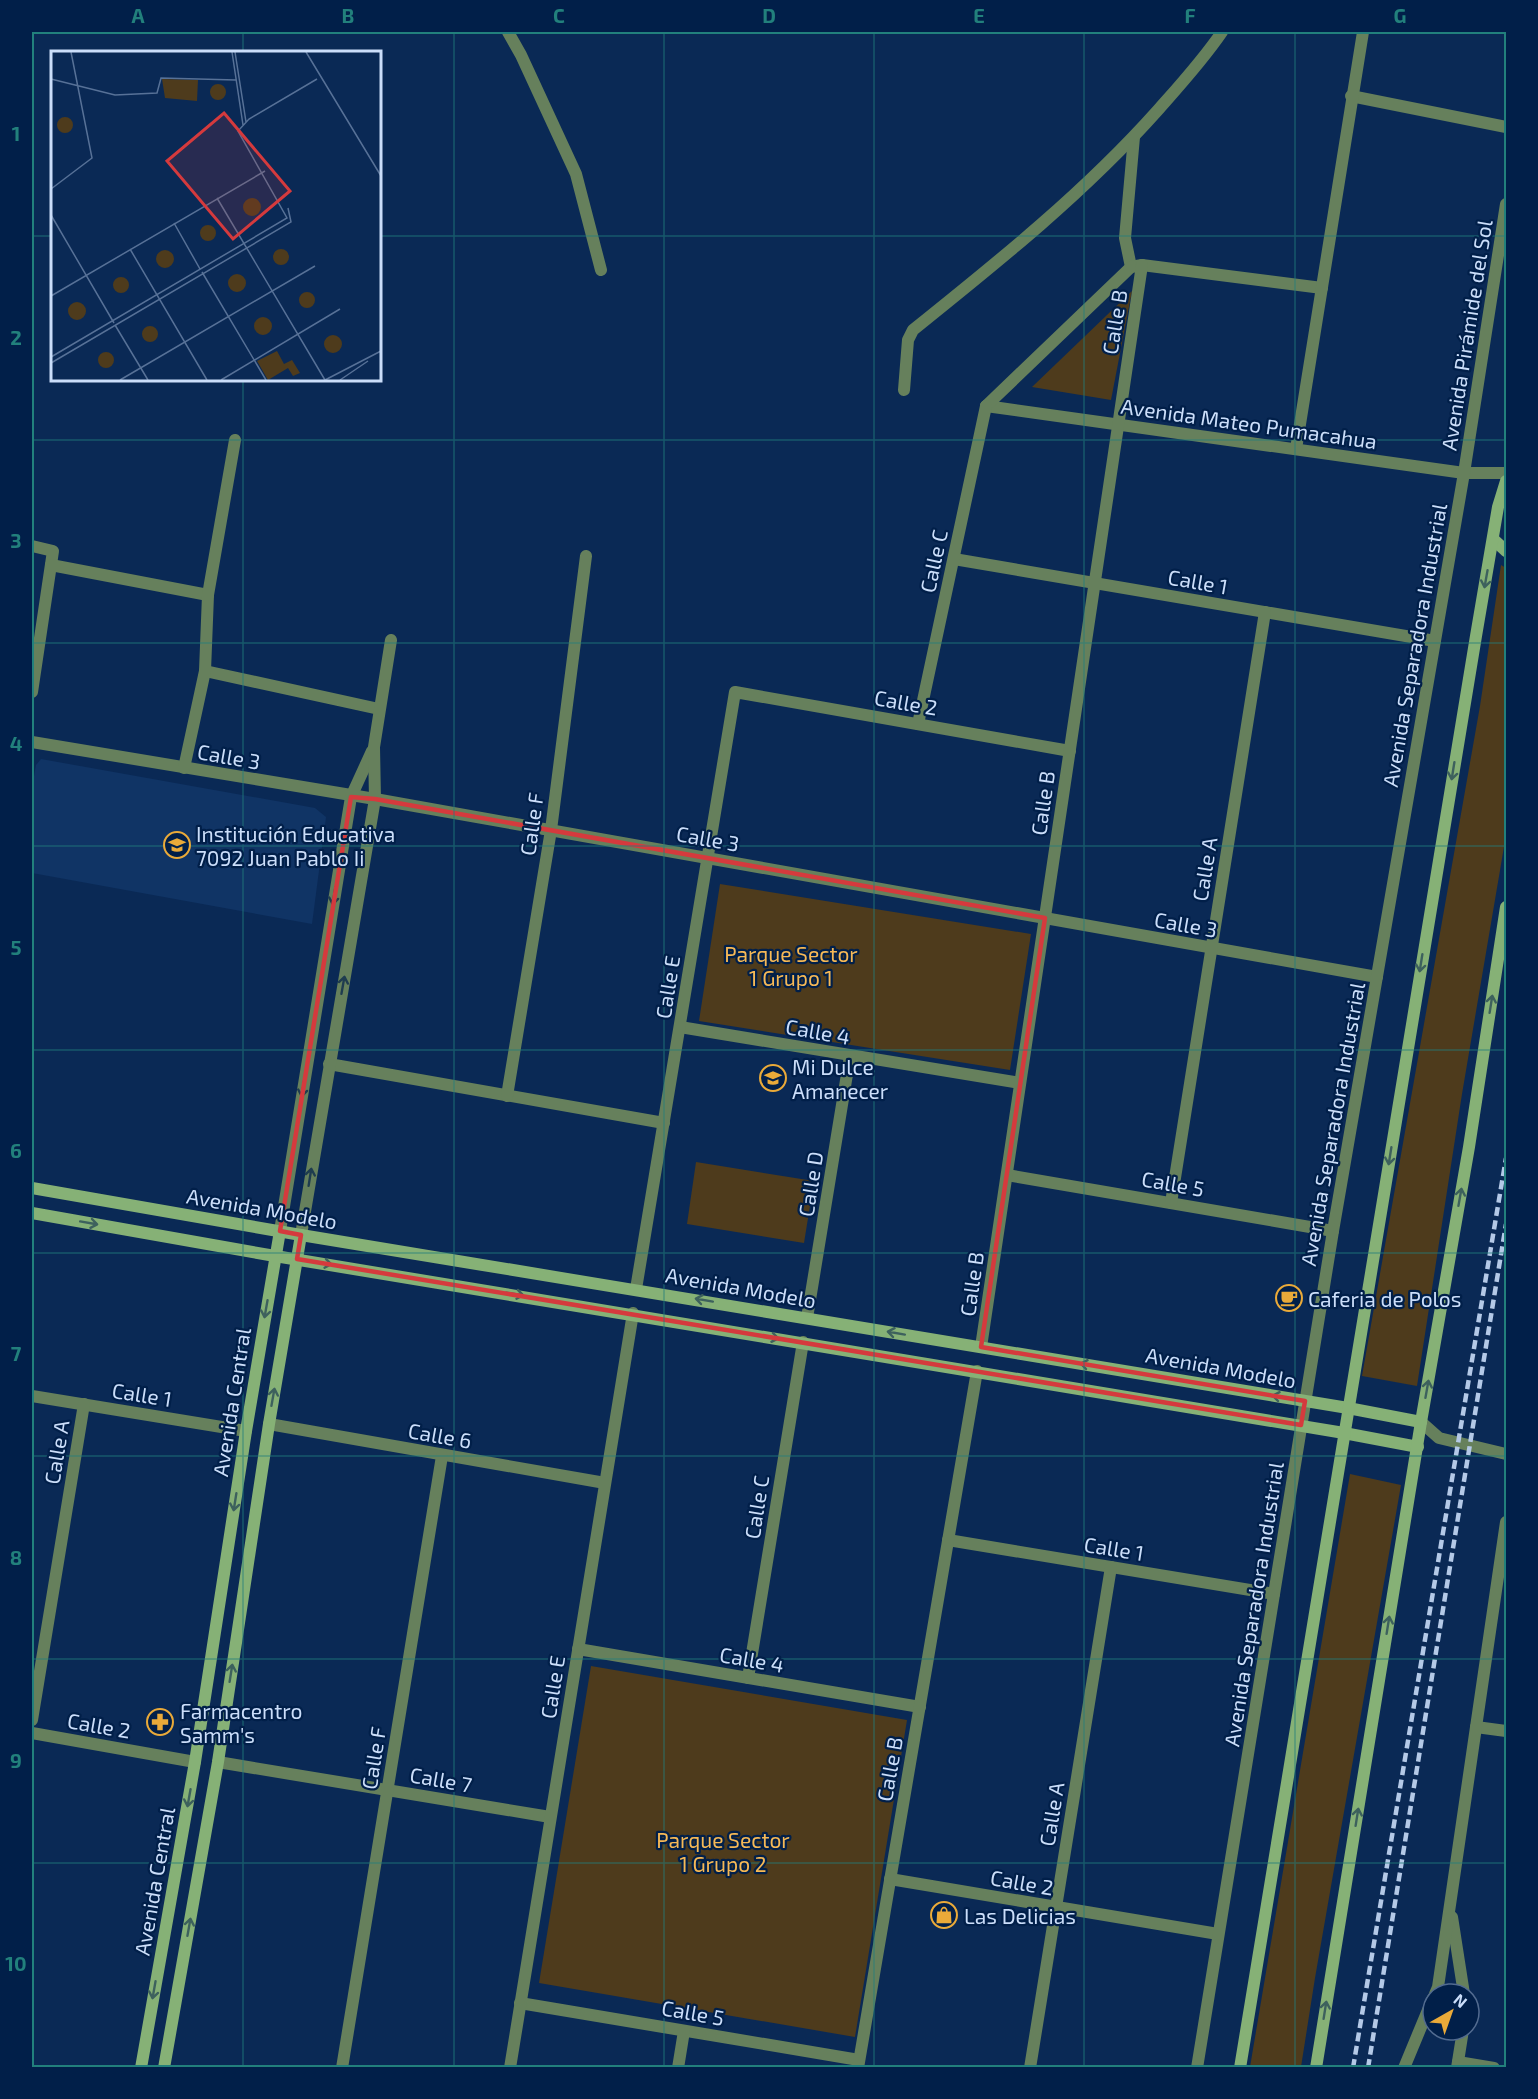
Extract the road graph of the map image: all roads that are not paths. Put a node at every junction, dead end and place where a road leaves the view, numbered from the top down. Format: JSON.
{"nodes":[{"id":1,"x":508,"y":32,"type":"edge"},
{"id":2,"x":1222,"y":32,"type":"edge"},
{"id":3,"x":1363,"y":32,"type":"edge"},
{"id":4,"x":1351,"y":96,"type":"junction"},
{"id":5,"x":1506,"y":127,"type":"edge"},
{"id":6,"x":1134,"y":137,"type":"junction"},
{"id":7,"x":1506,"y":204,"type":"edge"},
{"id":8,"x":1137,"y":266,"type":"junction"},
{"id":9,"x":601,"y":270,"type":"dead end"},
{"id":10,"x":1322,"y":288,"type":"junction"},
{"id":11,"x":904,"y":390,"type":"dead end"},
{"id":12,"x":986,"y":406,"type":"junction"},
{"id":13,"x":1118,"y":424,"type":"junction"},
{"id":14,"x":235,"y":440,"type":"dead end"},
{"id":15,"x":1296,"y":449,"type":"junction"},
{"id":16,"x":1464,"y":473,"type":"junction"},
{"id":17,"x":1506,"y":473,"type":"edge"},
{"id":18,"x":1506,"y":481,"type":"edge"},
{"id":19,"x":1493,"y":539,"type":"junction"},
{"id":20,"x":32,"y":546,"type":"edge"},
{"id":21,"x":1506,"y":551,"type":"edge"},
{"id":22,"x":586,"y":556,"type":"dead end"},
{"id":23,"x":954,"y":559,"type":"junction"},
{"id":24,"x":51,"y":565,"type":"junction"},
{"id":25,"x":1095,"y":583,"type":"junction"},
{"id":26,"x":208,"y":595,"type":"junction"},
{"id":27,"x":1265,"y":612,"type":"junction"},
{"id":28,"x":391,"y":640,"type":"dead end"},
{"id":29,"x":1435,"y":641,"type":"junction"},
{"id":30,"x":205,"y":671,"type":"junction"},
{"id":31,"x":32,"y":692,"type":"edge"},
{"id":32,"x":735,"y":692,"type":"joint"},
{"id":33,"x":379,"y":710,"type":"junction"},
{"id":34,"x":918,"y":724,"type":"junction"},
{"id":35,"x":32,"y":742,"type":"edge"},
{"id":36,"x":374,"y":747,"type":"junction"},
{"id":37,"x":1070,"y":751,"type":"junction"},
{"id":38,"x":184,"y":768,"type":"junction"},
{"id":39,"x":351,"y":796,"type":"junction"},
{"id":40,"x":375,"y":799,"type":"junction"},
{"id":41,"x":551,"y":830,"type":"junction"},
{"id":42,"x":708,"y":858,"type":"junction"},
{"id":43,"x":1506,"y":907,"type":"edge"},
{"id":44,"x":1045,"y":918,"type":"junction"},
{"id":45,"x":1212,"y":948,"type":"junction"},
{"id":46,"x":1377,"y":977,"type":"junction"},
{"id":47,"x":680,"y":1027,"type":"junction"},
{"id":48,"x":850,"y":1056,"type":"junction"},
{"id":49,"x":329,"y":1064,"type":"junction"},
{"id":50,"x":1020,"y":1083,"type":"junction"},
{"id":51,"x":507,"y":1096,"type":"junction"},
{"id":52,"x":664,"y":1123,"type":"junction"},
{"id":53,"x":1007,"y":1174,"type":"junction"},
{"id":54,"x":32,"y":1188,"type":"edge"},
{"id":55,"x":1171,"y":1203,"type":"junction"},
{"id":56,"x":32,"y":1213,"type":"edge"},
{"id":57,"x":1333,"y":1230,"type":"junction"},
{"id":58,"x":279,"y":1231,"type":"junction"},
{"id":59,"x":301,"y":1235,"type":"junction"},
{"id":60,"x":275,"y":1256,"type":"junction"},
{"id":61,"x":297,"y":1259,"type":"junction"},
{"id":62,"x":636,"y":1289,"type":"junction"},
{"id":63,"x":633,"y":1313,"type":"junction"},
{"id":64,"x":807,"y":1317,"type":"junction"},
{"id":65,"x":803,"y":1342,"type":"junction"},
{"id":66,"x":981,"y":1347,"type":"junction"},
{"id":67,"x":977,"y":1371,"type":"junction"},
{"id":68,"x":32,"y":1396,"type":"edge"},
{"id":69,"x":1305,"y":1401,"type":"junction"},
{"id":70,"x":84,"y":1404,"type":"junction"},
{"id":71,"x":1348,"y":1408,"type":"junction"},
{"id":72,"x":1421,"y":1422,"type":"junction"},
{"id":73,"x":269,"y":1424,"type":"junction"},
{"id":74,"x":1301,"y":1425,"type":"junction"},
{"id":75,"x":246,"y":1431,"type":"junction"},
{"id":76,"x":1344,"y":1433,"type":"junction"},
{"id":77,"x":1439,"y":1438,"type":"junction"},
{"id":78,"x":1418,"y":1447,"type":"junction"},
{"id":79,"x":1506,"y":1454,"type":"edge"},
{"id":80,"x":442,"y":1456,"type":"junction"},
{"id":81,"x":605,"y":1483,"type":"junction"},
{"id":82,"x":1506,"y":1522,"type":"edge"},
{"id":83,"x":948,"y":1540,"type":"junction"},
{"id":84,"x":1111,"y":1567,"type":"junction"},
{"id":85,"x":1274,"y":1594,"type":"junction"},
{"id":86,"x":578,"y":1649,"type":"junction"},
{"id":87,"x":748,"y":1678,"type":"junction"},
{"id":88,"x":920,"y":1707,"type":"junction"},
{"id":89,"x":32,"y":1720,"type":"edge"},
{"id":90,"x":1476,"y":1727,"type":"junction"},
{"id":91,"x":1506,"y":1731,"type":"edge"},
{"id":92,"x":32,"y":1733,"type":"edge"},
{"id":93,"x":195,"y":1762,"type":"junction"},
{"id":94,"x":218,"y":1762,"type":"junction"},
{"id":95,"x":387,"y":1790,"type":"junction"},
{"id":96,"x":550,"y":1817,"type":"junction"},
{"id":97,"x":890,"y":1879,"type":"junction"},
{"id":98,"x":1450,"y":1904,"type":"junction"},
{"id":99,"x":1056,"y":1907,"type":"junction"},
{"id":100,"x":1218,"y":1934,"type":"junction"},
{"id":101,"x":1439,"y":1982,"type":"edge"},
{"id":102,"x":1462,"y":1982,"type":"edge"},
{"id":103,"x":520,"y":2003,"type":"junction"},
{"id":104,"x":1421,"y":2027,"type":"edge"},
{"id":105,"x":684,"y":2031,"type":"junction"},
{"id":106,"x":1461,"y":2042,"type":"edge"},
{"id":107,"x":858,"y":2064,"type":"edge"},
{"id":108,"x":1458,"y":2065,"type":"edge"},
{"id":109,"x":141,"y":2067,"type":"edge"},
{"id":110,"x":164,"y":2067,"type":"edge"},
{"id":111,"x":342,"y":2067,"type":"edge"},
{"id":112,"x":510,"y":2067,"type":"edge"},
{"id":113,"x":678,"y":2067,"type":"edge"},
{"id":114,"x":1030,"y":2067,"type":"edge"},
{"id":115,"x":1197,"y":2067,"type":"edge"},
{"id":116,"x":1240,"y":2067,"type":"edge"},
{"id":117,"x":1316,"y":2067,"type":"edge"},
{"id":118,"x":1404,"y":2067,"type":"edge"},
{"id":119,"x":1494,"y":2067,"type":"edge"}],
"edges":[{"from":1,"to":9,"type":"street"},
{"from":2,"to":6,"type":"street"},
{"from":3,"to":4,"type":"street"},
{"from":4,"to":5,"type":"street"},
{"from":4,"to":10,"type":"street"},
{"from":6,"to":8,"type":"street"},
{"from":6,"to":11,"type":"street"},
{"from":7,"to":16,"type":"street","name":"Avenida Pirámide del Sol"},
{"from":8,"to":10,"type":"street"},
{"from":8,"to":12,"type":"street"},
{"from":8,"to":13,"type":"street","name":"Calle B"},
{"from":10,"to":15,"type":"street"},
{"from":12,"to":13,"type":"street","name":"Avenida Mateo Pumacahua"},
{"from":12,"to":23,"type":"street","name":"Calle C"},
{"from":13,"to":15,"type":"street","name":"Avenida Mateo Pumacahua"},
{"from":13,"to":25,"type":"street","name":"Calle B"},
{"from":14,"to":26,"type":"street"},
{"from":15,"to":16,"type":"street","name":"Avenida Mateo Pumacahua"},
{"from":16,"to":17,"type":"street","name":"Avenida Mateo Pumacahua"},
{"from":16,"to":29,"type":"street","name":"Avenida Separadora Industrial"},
{"from":18,"to":19,"type":"street"},
{"from":19,"to":21,"type":"street"},
{"from":19,"to":71,"type":"street","one_way":true},
{"from":20,"to":24,"type":"street"},
{"from":22,"to":41,"type":"street","name":"Calle F"},
{"from":23,"to":25,"type":"street","name":"Calle 1"},
{"from":23,"to":34,"type":"street","name":"Calle C"},
{"from":24,"to":26,"type":"street"},
{"from":24,"to":31,"type":"street"},
{"from":25,"to":27,"type":"street","name":"Calle 1"},
{"from":25,"to":37,"type":"street","name":"Calle B"},
{"from":26,"to":30,"type":"street"},
{"from":27,"to":29,"type":"street","name":"Calle 1"},
{"from":27,"to":45,"type":"street","name":"Calle A"},
{"from":28,"to":33,"type":"street","name":"Avenida Central"},
{"from":29,"to":46,"type":"street","name":"Avenida Separadora Industrial"},
{"from":30,"to":33,"type":"street"},
{"from":30,"to":38,"type":"street"},
{"from":32,"to":34,"type":"street","name":"Calle 2"},
{"from":32,"to":42,"type":"street","name":"Calle E"},
{"from":33,"to":36,"type":"street","name":"Avenida Central"},
{"from":34,"to":37,"type":"street","name":"Calle 2"},
{"from":35,"to":38,"type":"street","name":"Calle 3"},
{"from":36,"to":39,"type":"street","name":"Avenida Central"},
{"from":36,"to":40,"type":"street","name":"Avenida Central"},
{"from":37,"to":44,"type":"street","name":"Calle B"},
{"from":38,"to":39,"type":"street","name":"Calle 3"},
{"from":39,"to":40,"type":"street","name":"Calle 3"},
{"from":39,"to":58,"type":"street","name":"Avenida Central","one_way":true},
{"from":40,"to":41,"type":"street","name":"Calle 3"},
{"from":49,"to":40,"type":"street","name":"Avenida Central","one_way":true},
{"from":41,"to":42,"type":"street","name":"Calle 3"},
{"from":41,"to":51,"type":"street","name":"Calle F"},
{"from":42,"to":44,"type":"street","name":"Calle 3"},
{"from":42,"to":47,"type":"street","name":"Calle E"},
{"from":72,"to":43,"type":"street","one_way":true},
{"from":44,"to":45,"type":"street","name":"Calle 3"},
{"from":44,"to":50,"type":"street","name":"Calle B"},
{"from":45,"to":46,"type":"street","name":"Calle 3"},
{"from":45,"to":55,"type":"street","name":"Calle A"},
{"from":46,"to":57,"type":"street","name":"Avenida Separadora Industrial"},
{"from":47,"to":48,"type":"street","name":"Calle 4"},
{"from":47,"to":52,"type":"street","name":"Calle E"},
{"from":48,"to":50,"type":"street","name":"Calle 4"},
{"from":48,"to":64,"type":"street","name":"Calle D"},
{"from":49,"to":51,"type":"street"},
{"from":59,"to":49,"type":"street","name":"Avenida Central","one_way":true},
{"from":50,"to":53,"type":"street","name":"Calle B"},
{"from":51,"to":52,"type":"street"},
{"from":52,"to":62,"type":"street","name":"Calle E"},
{"from":53,"to":55,"type":"street","name":"Calle 5"},
{"from":53,"to":66,"type":"street","name":"Calle B"},
{"from":54,"to":58,"type":"street","name":"Avenida Modelo"},
{"from":55,"to":57,"type":"street","name":"Calle 5"},
{"from":56,"to":60,"type":"street","name":"Avenida Modelo","one_way":true},
{"from":57,"to":69,"type":"street","name":"Avenida Separadora Industrial"},
{"from":58,"to":59,"type":"street","name":"Avenida Modelo"},
{"from":58,"to":60,"type":"street","name":"Avenida Central"},
{"from":59,"to":61,"type":"street","name":"Avenida Central"},
{"from":59,"to":62,"type":"street","name":"Avenida Modelo"},
{"from":60,"to":61,"type":"street","name":"Avenida Modelo"},
{"from":60,"to":75,"type":"street","name":"Avenida Central","one_way":true},
{"from":61,"to":63,"type":"street","name":"Avenida Modelo","one_way":true},
{"from":73,"to":61,"type":"street","name":"Avenida Central","one_way":true},
{"from":64,"to":62,"type":"street","name":"Avenida Modelo","one_way":true},
{"from":63,"to":65,"type":"street","name":"Avenida Modelo","one_way":true},
{"from":63,"to":81,"type":"street","name":"Calle E"},
{"from":66,"to":64,"type":"street","name":"Avenida Modelo","one_way":true},
{"from":65,"to":67,"type":"street","name":"Avenida Modelo"},
{"from":65,"to":87,"type":"street","name":"Calle C"},
{"from":69,"to":66,"type":"street","name":"Avenida Modelo","one_way":true},
{"from":67,"to":74,"type":"street","name":"Avenida Modelo"},
{"from":67,"to":83,"type":"street","name":"Calle B"},
{"from":68,"to":70,"type":"street","name":"Calle 1"},
{"from":69,"to":71,"type":"street","name":"Avenida Modelo"},
{"from":69,"to":74,"type":"street","name":"Avenida Separadora Industrial"},
{"from":70,"to":75,"type":"street","name":"Calle 1"},
{"from":70,"to":89,"type":"street","name":"Calle A"},
{"from":71,"to":72,"type":"street","name":"Avenida Modelo"},
{"from":71,"to":76,"type":"street"},
{"from":72,"to":77,"type":"street"},
{"from":72,"to":78,"type":"street"},
{"from":73,"to":80,"type":"street","name":"Calle 6"},
{"from":94,"to":73,"type":"street","name":"Avenida Central","one_way":true},
{"from":74,"to":76,"type":"street","name":"Avenida Modelo"},
{"from":74,"to":85,"type":"street","name":"Avenida Separadora Industrial"},
{"from":75,"to":93,"type":"street","name":"Avenida Central","one_way":true},
{"from":76,"to":78,"type":"street","name":"Avenida Modelo"},
{"from":76,"to":116,"type":"street"},
{"from":77,"to":78,"type":"street"},
{"from":77,"to":79,"type":"street"},
{"from":117,"to":78,"type":"street","one_way":true},
{"from":80,"to":81,"type":"street","name":"Calle 6"},
{"from":80,"to":95,"type":"street","name":"Calle F"},
{"from":81,"to":86,"type":"street","name":"Calle E"},
{"from":82,"to":90,"type":"street"},
{"from":83,"to":84,"type":"street","name":"Calle 1"},
{"from":83,"to":88,"type":"street","name":"Calle B"},
{"from":84,"to":85,"type":"street","name":"Calle 1"},
{"from":84,"to":99,"type":"street","name":"Calle A"},
{"from":85,"to":100,"type":"street","name":"Avenida Separadora Industrial"},
{"from":86,"to":87,"type":"street","name":"Calle 4"},
{"from":86,"to":96,"type":"street","name":"Calle E"},
{"from":87,"to":88,"type":"street","name":"Calle 4"},
{"from":88,"to":97,"type":"street","name":"Calle B"},
{"from":90,"to":91,"type":"street"},
{"from":90,"to":98,"type":"street"},
{"from":92,"to":93,"type":"street","name":"Calle 2"},
{"from":93,"to":109,"type":"street","name":"Avenida Central","one_way":true},
{"from":94,"to":95,"type":"street","name":"Calle 7"},
{"from":110,"to":94,"type":"street","name":"Avenida Central","one_way":true},
{"from":95,"to":96,"type":"street","name":"Calle 7"},
{"from":95,"to":111,"type":"street","name":"Calle F"},
{"from":96,"to":103,"type":"street","name":"Calle E"},
{"from":97,"to":99,"type":"street","name":"Calle 2"},
{"from":97,"to":107,"type":"street","name":"Calle B"},
{"from":98,"to":101,"type":"street"},
{"from":98,"to":102,"type":"street"},
{"from":99,"to":100,"type":"street","name":"Calle 2"},
{"from":99,"to":114,"type":"street","name":"Calle A"},
{"from":100,"to":115,"type":"street","name":"Avenida Separadora Industrial"},
{"from":103,"to":105,"type":"street","name":"Calle 5"},
{"from":103,"to":112,"type":"street","name":"Calle E"},
{"from":104,"to":118,"type":"street"},
{"from":105,"to":107,"type":"street","name":"Calle 5"},
{"from":105,"to":113,"type":"street"},
{"from":106,"to":108,"type":"street"},
{"from":108,"to":119,"type":"street"}]}
